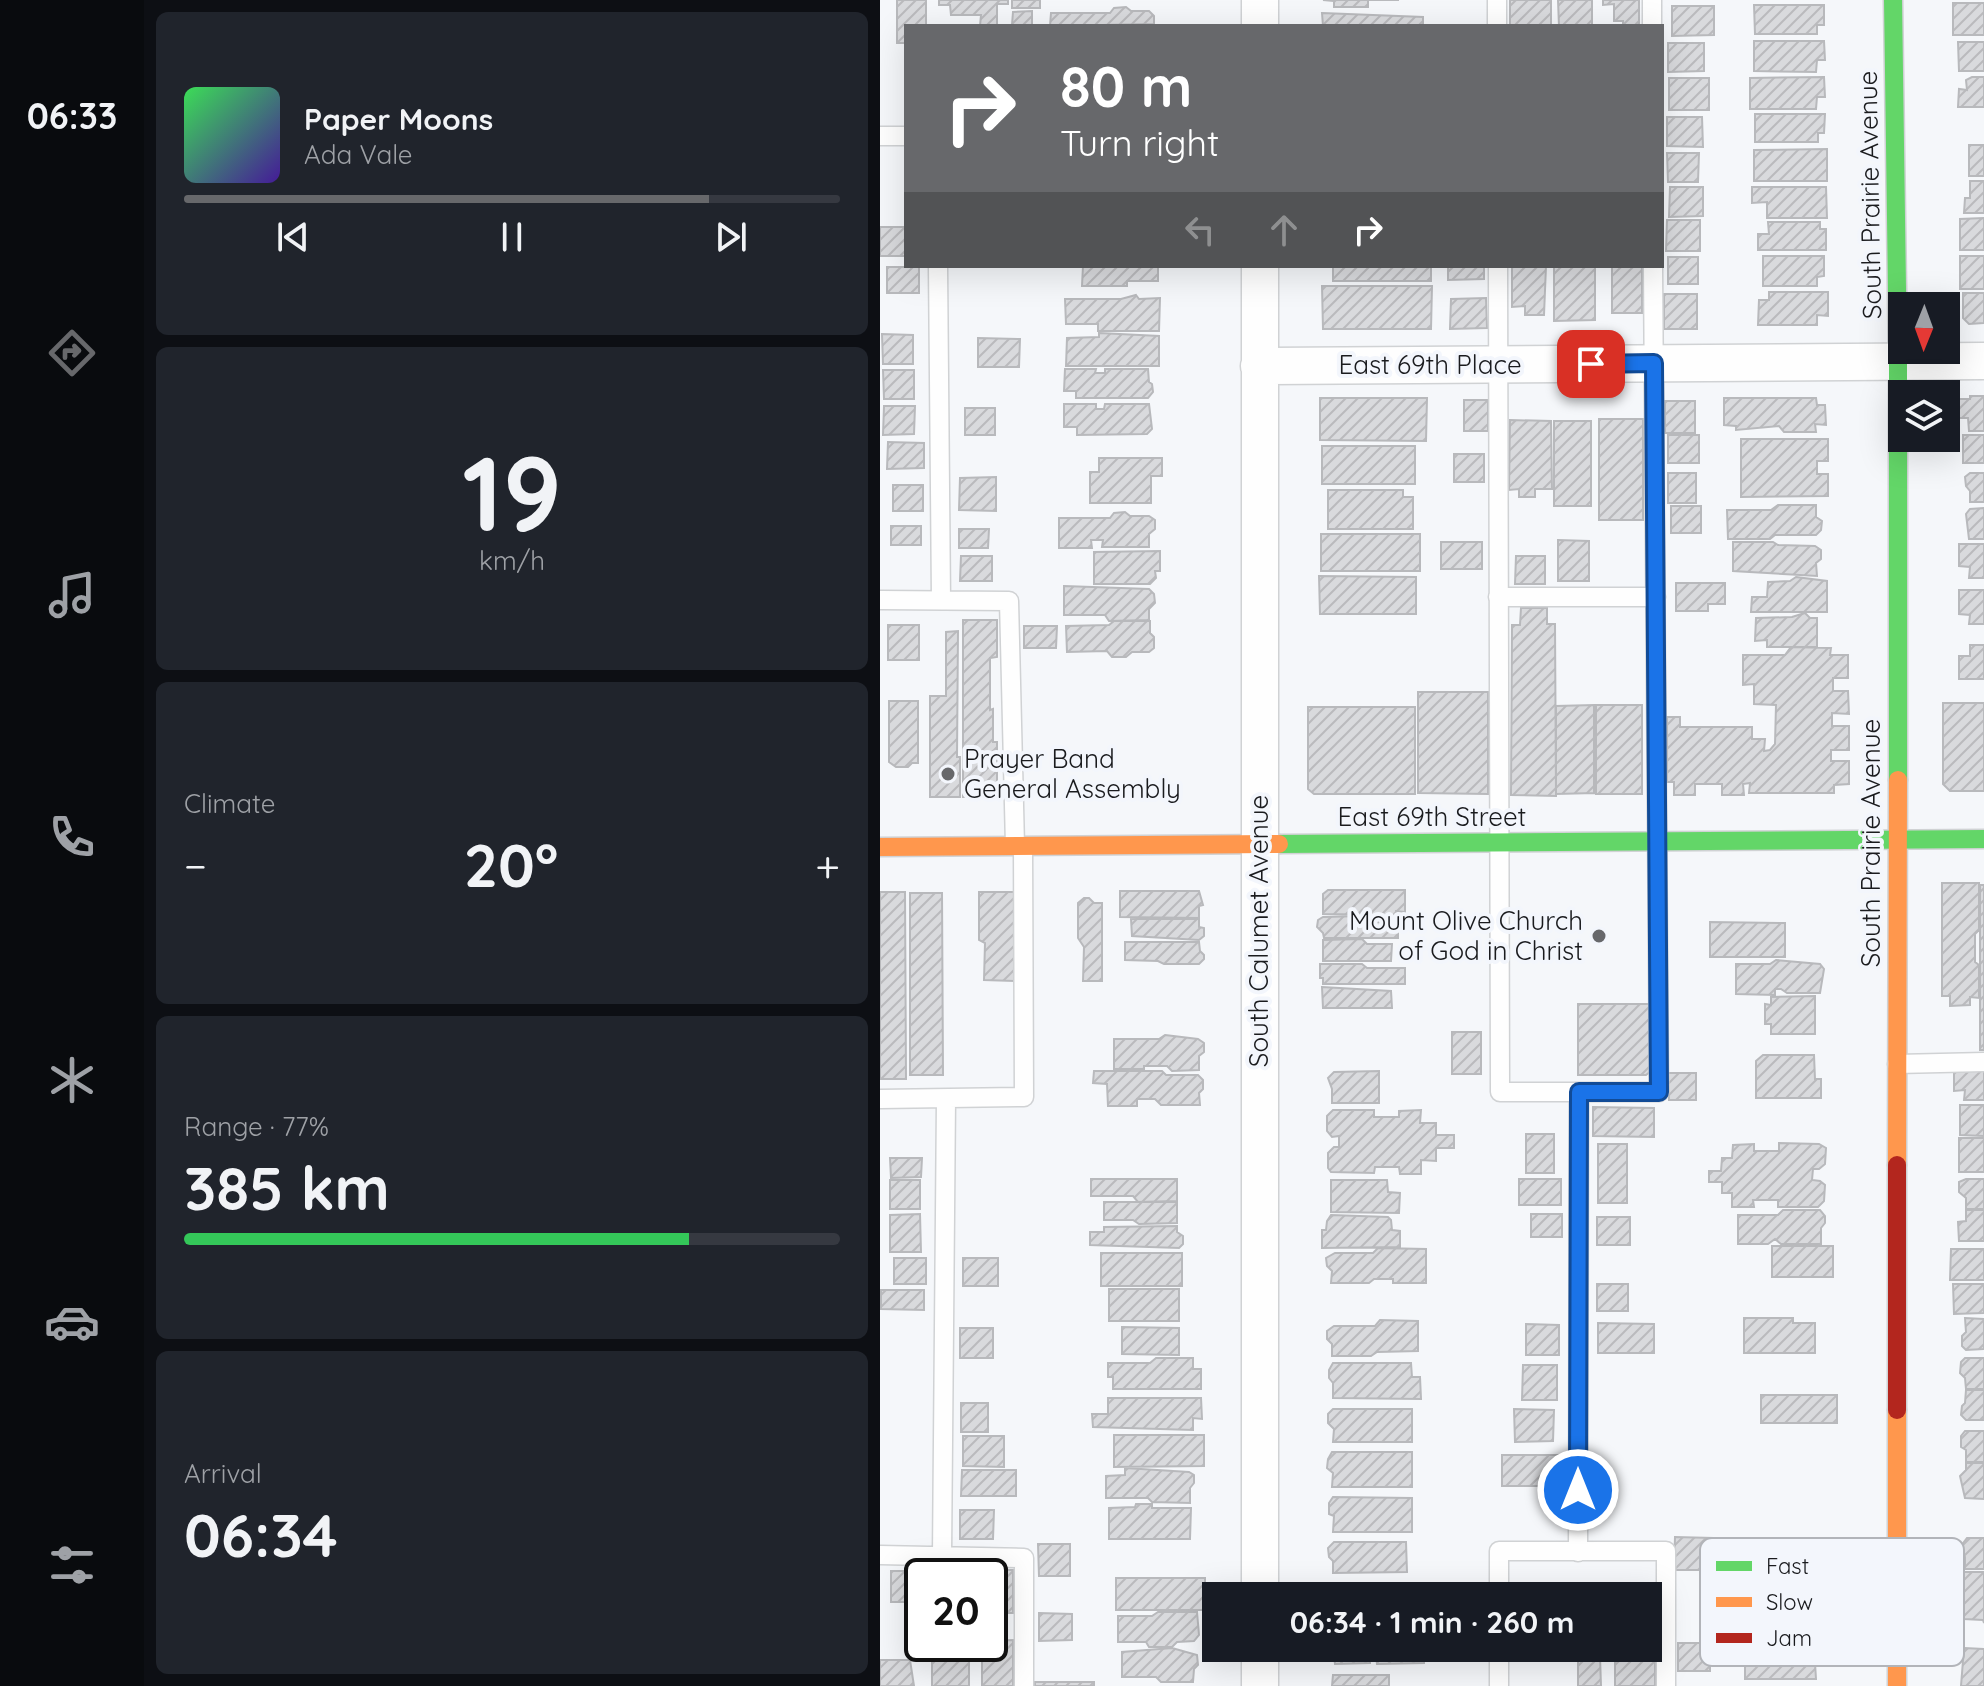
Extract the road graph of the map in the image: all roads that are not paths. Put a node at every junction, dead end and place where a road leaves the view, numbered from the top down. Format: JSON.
{"nodes":[{"id":1,"x":1260,"y":0,"type":"edge"},
{"id":2,"x":1497,"y":0,"type":"edge"},
{"id":3,"x":1652,"y":0,"type":"edge"},
{"id":4,"x":1893,"y":0,"type":"edge"},
{"id":5,"x":1260,"y":24,"type":"edge"},
{"id":6,"x":1497,"y":24,"type":"edge"},
{"id":7,"x":1652,"y":24,"type":"edge"},
{"id":8,"x":880,"y":136,"type":"edge"},
{"id":9,"x":904,"y":136,"type":"edge"},
{"id":10,"x":938,"y":268,"type":"edge"},
{"id":11,"x":1260,"y":268,"type":"edge"},
{"id":12,"x":1498,"y":268,"type":"edge"},
{"id":13,"x":1653,"y":268,"type":"edge"},
{"id":14,"x":1897,"y":292,"type":"edge"},
{"id":15,"x":1960,"y":361,"type":"edge"},
{"id":16,"x":1984,"y":361,"type":"edge"},
{"id":17,"x":1888,"y":362,"type":"edge"},
{"id":18,"x":1654,"y":363,"type":"junction"},
{"id":19,"x":1498,"y":364,"type":"junction"},
{"id":20,"x":1898,"y":364,"type":"edge"},
{"id":21,"x":1259,"y":366,"type":"junction"},
{"id":22,"x":1498,"y":597,"type":"junction"},
{"id":23,"x":1656,"y":597,"type":"junction"},
{"id":24,"x":880,"y":600,"type":"edge"},
{"id":25,"x":941,"y":600,"type":"junction"},
{"id":26,"x":1984,"y":839,"type":"edge"},
{"id":27,"x":1897,"y":840,"type":"junction"},
{"id":28,"x":1659,"y":841,"type":"junction"},
{"id":29,"x":1498,"y":843,"type":"junction"},
{"id":30,"x":1259,"y":844,"type":"junction"},
{"id":31,"x":1019,"y":846,"type":"junction"},
{"id":32,"x":880,"y":847,"type":"edge"},
{"id":33,"x":1984,"y":1062,"type":"edge"},
{"id":34,"x":1897,"y":1064,"type":"junction"},
{"id":35,"x":1579,"y":1092,"type":"junction"},
{"id":36,"x":880,"y":1099,"type":"edge"},
{"id":37,"x":946,"y":1099,"type":"junction"},
{"id":38,"x":1897,"y":1538,"type":"edge"},
{"id":39,"x":1578,"y":1552,"type":"junction"},
{"id":40,"x":880,"y":1555,"type":"edge"},
{"id":41,"x":942,"y":1556,"type":"junction"},
{"id":42,"x":1260,"y":1582,"type":"edge"},
{"id":43,"x":1499,"y":1582,"type":"edge"},
{"id":44,"x":1260,"y":1662,"type":"edge"},
{"id":45,"x":1499,"y":1662,"type":"edge"},
{"id":46,"x":1024,"y":1686,"type":"edge"},
{"id":47,"x":1260,"y":1686,"type":"edge"},
{"id":48,"x":1499,"y":1686,"type":"edge"},
{"id":49,"x":1666,"y":1686,"type":"edge"}],
"edges":[{"from":1,"to":5,"type":"street"},
{"from":2,"to":6,"type":"lane"},
{"from":3,"to":7,"type":"lane"},
{"from":4,"to":14,"type":"street","name":"South Prairie Avenue"},
{"from":8,"to":9,"type":"lane"},
{"from":10,"to":25,"type":"lane"},
{"from":11,"to":21,"type":"street","name":"South Calumet Avenue"},
{"from":12,"to":19,"type":"lane"},
{"from":13,"to":18,"type":"lane"},
{"from":15,"to":16,"type":"street","name":"East 69th Place"},
{"from":17,"to":18,"type":"street","name":"East 69th Place"},
{"from":18,"to":19,"type":"street","name":"East 69th Place"},
{"from":18,"to":23,"type":"lane"},
{"from":19,"to":21,"type":"street","name":"East 69th Place"},
{"from":19,"to":22,"type":"lane"},
{"from":20,"to":27,"type":"street","name":"South Prairie Avenue"},
{"from":21,"to":30,"type":"street","name":"South Calumet Avenue"},
{"from":22,"to":23,"type":"lane"},
{"from":22,"to":29,"type":"lane"},
{"from":23,"to":28,"type":"lane"},
{"from":24,"to":25,"type":"lane"},
{"from":25,"to":31,"type":"lane"},
{"from":26,"to":27,"type":"street","name":"East 69th Street"},
{"from":27,"to":28,"type":"street","name":"East 69th Street"},
{"from":27,"to":34,"type":"street","name":"South Prairie Avenue"},
{"from":28,"to":29,"type":"street","name":"East 69th Street"},
{"from":28,"to":35,"type":"lane"},
{"from":29,"to":30,"type":"street","name":"East 69th Street"},
{"from":29,"to":35,"type":"lane"},
{"from":30,"to":31,"type":"street","name":"East 69th Street"},
{"from":30,"to":42,"type":"street","name":"South Calumet Avenue"},
{"from":31,"to":32,"type":"street","name":"East 69th Street"},
{"from":31,"to":37,"type":"lane"},
{"from":33,"to":34,"type":"lane"},
{"from":34,"to":38,"type":"street","name":"South Prairie Avenue"},
{"from":35,"to":39,"type":"lane"},
{"from":36,"to":37,"type":"lane"},
{"from":37,"to":41,"type":"lane"},
{"from":39,"to":43,"type":"lane"},
{"from":39,"to":49,"type":"lane"},
{"from":40,"to":41,"type":"lane"},
{"from":41,"to":46,"type":"lane"},
{"from":44,"to":47,"type":"street"},
{"from":45,"to":48,"type":"lane"}]}
